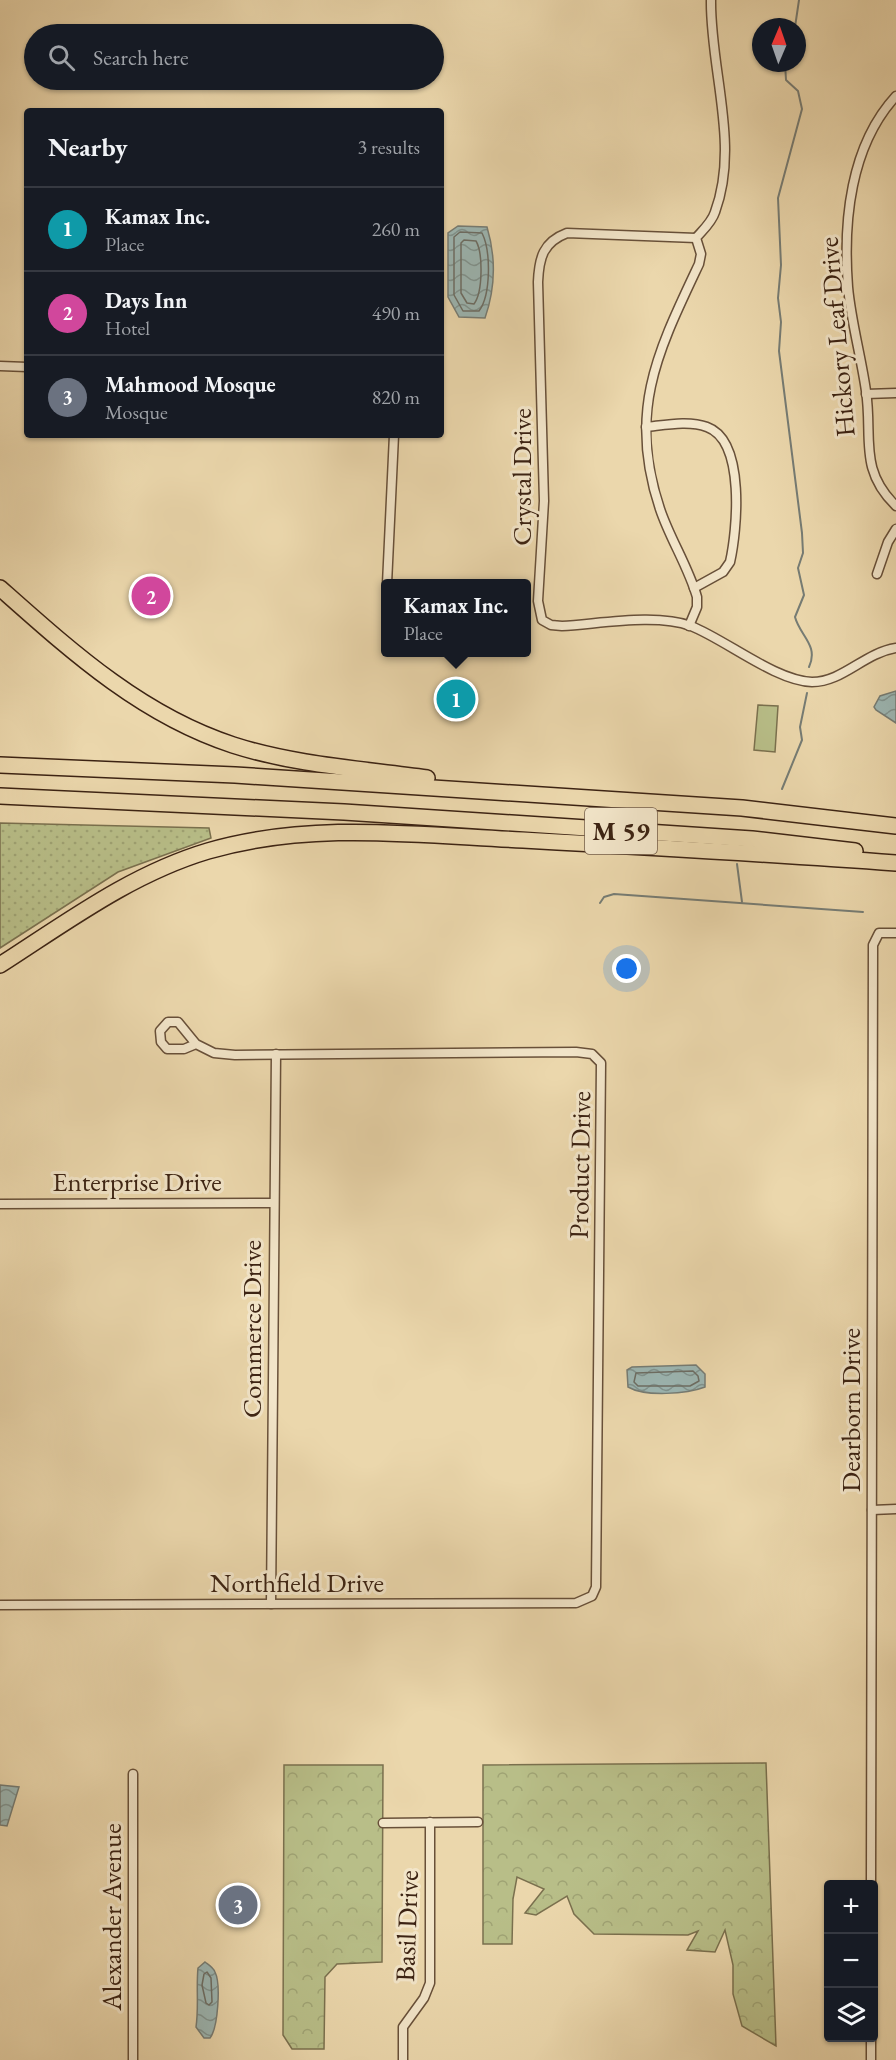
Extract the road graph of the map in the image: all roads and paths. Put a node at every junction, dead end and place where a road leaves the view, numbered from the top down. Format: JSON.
{"nodes":[{"id":1,"x":711,"y":0,"type":"edge"},
{"id":2,"x":896,"y":96,"type":"edge"},
{"id":3,"x":696,"y":238,"type":"junction"},
{"id":4,"x":0,"y":366,"type":"edge"},
{"id":5,"x":24,"y":367,"type":"edge"},
{"id":6,"x":896,"y":393,"type":"edge"},
{"id":7,"x":866,"y":394,"type":"junction"},
{"id":8,"x":646,"y":426,"type":"junction"},
{"id":9,"x":394,"y":438,"type":"edge"},
{"id":10,"x":896,"y":506,"type":"edge"},
{"id":11,"x":896,"y":529,"type":"edge"},
{"id":12,"x":877,"y":574,"type":"dead end"},
{"id":13,"x":387,"y":579,"type":"edge"},
{"id":14,"x":0,"y":588,"type":"edge"},
{"id":15,"x":694,"y":588,"type":"junction"},
{"id":16,"x":689,"y":626,"type":"junction"},
{"id":17,"x":896,"y":648,"type":"edge"},
{"id":18,"x":0,"y":765,"type":"edge"},
{"id":19,"x":536,"y":795,"type":"junction"},
{"id":20,"x":0,"y":796,"type":"edge"},
{"id":21,"x":896,"y":826,"type":"edge"},
{"id":22,"x":896,"y":858,"type":"edge"},
{"id":23,"x":896,"y":863,"type":"edge"},
{"id":24,"x":896,"y":933,"type":"edge"},
{"id":25,"x":0,"y":965,"type":"edge"},
{"id":26,"x":196,"y":1044,"type":"dead end"},
{"id":27,"x":276,"y":1054,"type":"junction"},
{"id":28,"x":274,"y":1203,"type":"junction"},
{"id":29,"x":0,"y":1204,"type":"edge"},
{"id":30,"x":896,"y":1509,"type":"edge"},
{"id":31,"x":872,"y":1510,"type":"junction"},
{"id":32,"x":592,"y":1596,"type":"joint"},
{"id":33,"x":270,"y":1604,"type":"junction"},
{"id":34,"x":0,"y":1605,"type":"edge"},
{"id":35,"x":133,"y":1774,"type":"dead end"},
{"id":36,"x":383,"y":1822,"type":"dead end"},
{"id":37,"x":430,"y":1822,"type":"junction"},
{"id":38,"x":477,"y":1822,"type":"dead end"},
{"id":39,"x":871,"y":1880,"type":"edge"},
{"id":40,"x":871,"y":2042,"type":"edge"},
{"id":41,"x":133,"y":2060,"type":"edge"},
{"id":42,"x":403,"y":2060,"type":"edge"},
{"id":43,"x":871,"y":2060,"type":"edge"}],
"edges":[{"from":1,"to":3,"type":"street"},
{"from":2,"to":7,"type":"street","name":"Hickory Leaf Drive"},
{"from":3,"to":8,"type":"street"},
{"from":3,"to":16,"type":"street","name":"Crystal Drive"},
{"from":4,"to":5,"type":"street"},
{"from":6,"to":7,"type":"street"},
{"from":7,"to":10,"type":"street","name":"Hickory Leaf Drive"},
{"from":8,"to":15,"type":"street"},
{"from":8,"to":15,"type":"street"},
{"from":9,"to":13,"type":"street"},
{"from":11,"to":12,"type":"street"},
{"from":14,"to":19,"type":"highway"},
{"from":15,"to":16,"type":"street"},
{"from":16,"to":17,"type":"street"},
{"from":18,"to":19,"type":"highway","number":"M 59"},
{"from":19,"to":21,"type":"highway","number":"M 59"},
{"from":20,"to":22,"type":"highway","number":"M 59"},
{"from":23,"to":25,"type":"highway"},
{"from":24,"to":31,"type":"street","name":"Dearborn Drive"},
{"from":26,"to":27,"type":"street","name":"Product Drive"},
{"from":27,"to":28,"type":"street","name":"Commerce Drive"},
{"from":27,"to":32,"type":"street","name":"Product Drive"},
{"from":28,"to":29,"type":"street","name":"Enterprise Drive"},
{"from":28,"to":33,"type":"street","name":"Commerce Drive"},
{"from":30,"to":31,"type":"street"},
{"from":31,"to":39,"type":"street","name":"Dearborn Drive"},
{"from":32,"to":33,"type":"street","name":"Northfield Drive"},
{"from":33,"to":34,"type":"street","name":"Northfield Drive"},
{"from":35,"to":41,"type":"street","name":"Alexander Avenue"},
{"from":36,"to":37,"type":"street"},
{"from":37,"to":38,"type":"street"},
{"from":37,"to":42,"type":"street","name":"Basil Drive"},
{"from":40,"to":43,"type":"street"}]}
